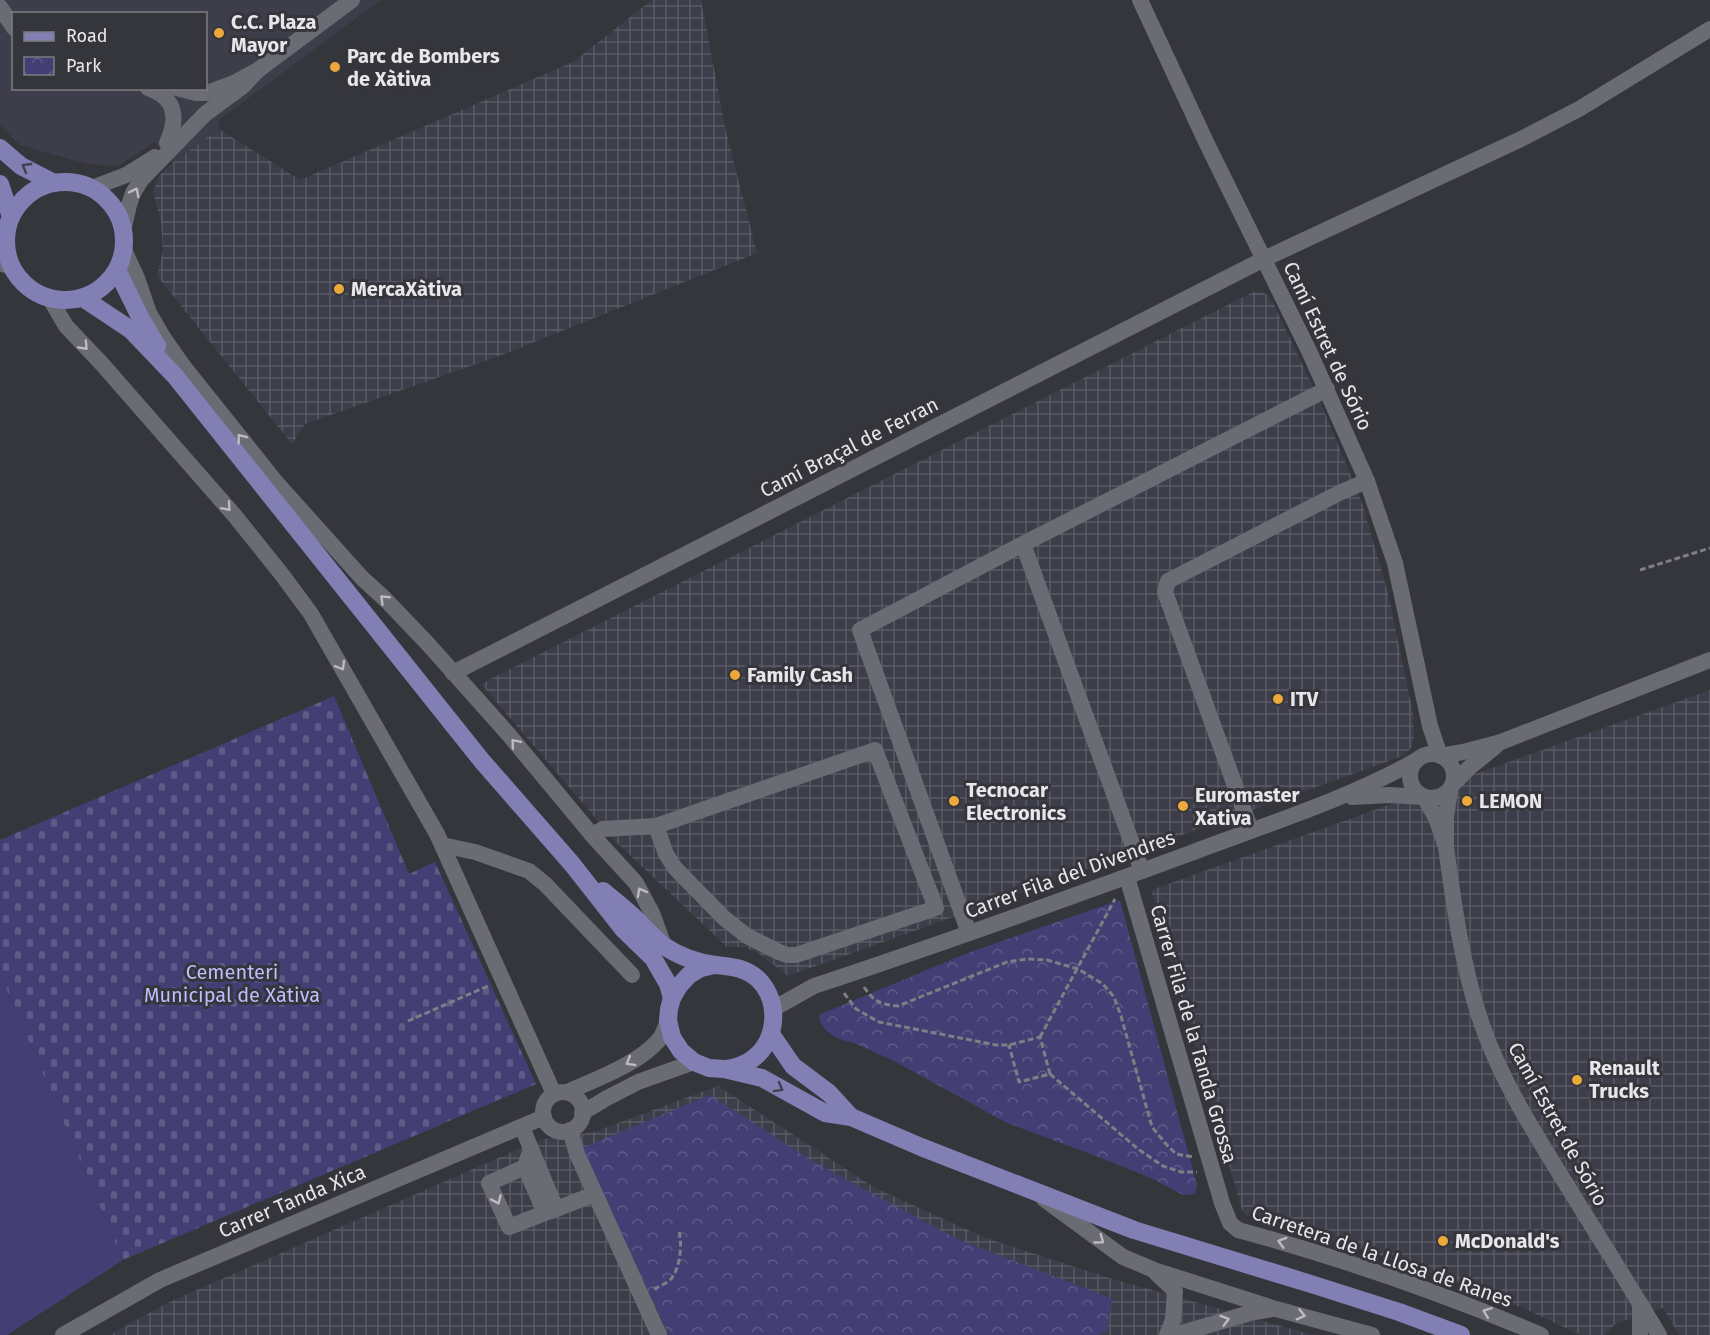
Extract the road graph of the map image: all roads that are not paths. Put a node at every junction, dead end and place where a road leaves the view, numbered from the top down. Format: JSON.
{"nodes":[{"id":1,"x":352,"y":0,"type":"edge"},
{"id":2,"x":1140,"y":0,"type":"edge"},
{"id":3,"x":0,"y":7,"type":"edge"},
{"id":4,"x":12,"y":25,"type":"edge"},
{"id":5,"x":1710,"y":28,"type":"edge"},
{"id":6,"x":258,"y":70,"type":"junction"},
{"id":7,"x":234,"y":83,"type":"junction"},
{"id":8,"x":153,"y":90,"type":"edge"},
{"id":9,"x":179,"y":90,"type":"edge"},
{"id":10,"x":182,"y":90,"type":"edge"},
{"id":11,"x":194,"y":120,"type":"junction"},
{"id":12,"x":167,"y":143,"type":"junction"},
{"id":13,"x":0,"y":148,"type":"edge"},
{"id":14,"x":54,"y":183,"type":"junction"},
{"id":15,"x":0,"y":184,"type":"edge"},
{"id":16,"x":92,"y":188,"type":"junction"},
{"id":17,"x":6,"y":223,"type":"edge"},
{"id":18,"x":123,"y":231,"type":"junction"},
{"id":19,"x":124,"y":250,"type":"junction"},
{"id":20,"x":1264,"y":259,"type":"junction"},
{"id":21,"x":6,"y":265,"type":"edge"},
{"id":22,"x":117,"y":270,"type":"junction"},
{"id":23,"x":83,"y":298,"type":"junction"},
{"id":24,"x":50,"y":299,"type":"junction"},
{"id":25,"x":175,"y":376,"type":"junction"},
{"id":26,"x":1327,"y":389,"type":"junction"},
{"id":27,"x":1367,"y":482,"type":"junction"},
{"id":28,"x":1023,"y":544,"type":"junction"},
{"id":29,"x":1710,"y":660,"type":"edge"},
{"id":30,"x":453,"y":673,"type":"junction"},
{"id":31,"x":1501,"y":742,"type":"junction"},
{"id":32,"x":1427,"y":757,"type":"junction"},
{"id":33,"x":1452,"y":787,"type":"junction"},
{"id":34,"x":1424,"y":797,"type":"junction"},
{"id":35,"x":1340,"y":798,"type":"junction"},
{"id":36,"x":656,"y":826,"type":"junction"},
{"id":37,"x":1251,"y":830,"type":"junction"},
{"id":38,"x":592,"y":835,"type":"junction"},
{"id":39,"x":440,"y":839,"type":"junction"},
{"id":40,"x":1446,"y":847,"type":"junction"},
{"id":41,"x":572,"y":864,"type":"junction"},
{"id":42,"x":1134,"y":874,"type":"junction"},
{"id":43,"x":969,"y":933,"type":"junction"},
{"id":44,"x":664,"y":946,"type":"junction"},
{"id":45,"x":715,"y":965,"type":"junction"},
{"id":46,"x":632,"y":975,"type":"dead end"},
{"id":47,"x":672,"y":998,"type":"junction"},
{"id":48,"x":770,"y":1001,"type":"junction"},
{"id":49,"x":668,"y":1020,"type":"junction"},
{"id":50,"x":771,"y":1034,"type":"junction"},
{"id":51,"x":694,"y":1062,"type":"junction"},
{"id":52,"x":724,"y":1069,"type":"junction"},
{"id":53,"x":561,"y":1093,"type":"junction"},
{"id":54,"x":582,"y":1113,"type":"junction"},
{"id":55,"x":851,"y":1116,"type":"junction"},
{"id":56,"x":544,"y":1117,"type":"junction"},
{"id":57,"x":522,"y":1127,"type":"junction"},
{"id":58,"x":570,"y":1130,"type":"junction"},
{"id":59,"x":530,"y":1148,"type":"junction"},
{"id":60,"x":525,"y":1167,"type":"junction"},
{"id":61,"x":1036,"y":1193,"type":"junction"},
{"id":62,"x":595,"y":1194,"type":"junction"},
{"id":63,"x":1222,"y":1203,"type":"joint"},
{"id":64,"x":551,"y":1211,"type":"junction"},
{"id":65,"x":1154,"y":1270,"type":"junction"},
{"id":66,"x":1640,"y":1302,"type":"junction"},
{"id":67,"x":1276,"y":1309,"type":"junction"},
{"id":68,"x":63,"y":1335,"type":"edge"},
{"id":69,"x":659,"y":1335,"type":"edge"},
{"id":70,"x":1167,"y":1335,"type":"edge"},
{"id":71,"x":1175,"y":1335,"type":"edge"},
{"id":72,"x":1371,"y":1335,"type":"edge"},
{"id":73,"x":1461,"y":1335,"type":"edge"},
{"id":74,"x":1541,"y":1335,"type":"edge"},
{"id":75,"x":1640,"y":1335,"type":"edge"},
{"id":76,"x":1659,"y":1335,"type":"edge"}],
"edges":[{"from":1,"to":6,"type":"street"},
{"from":2,"to":20,"type":"street","name":"Camí Estret de Sório"},
{"from":3,"to":4,"type":"street"},
{"from":5,"to":20,"type":"street","name":"Camí Braçal de Ferran"},
{"from":6,"to":7,"type":"street"},
{"from":6,"to":11,"type":"street"},
{"from":7,"to":10,"type":"street"},
{"from":7,"to":11,"type":"street"},
{"from":8,"to":12,"type":"street"},
{"from":9,"to":11,"type":"street"},
{"from":11,"to":12,"type":"street"},
{"from":18,"to":11,"type":"street","one_way":true},
{"from":12,"to":16,"type":"street"},
{"from":14,"to":13,"type":"main road","one_way":true},
{"from":14,"to":16,"type":"main road"},
{"from":14,"to":17,"type":"main road"},
{"from":15,"to":17,"type":"main road"},
{"from":16,"to":18,"type":"main road"},
{"from":17,"to":21,"type":"main road"},
{"from":18,"to":19,"type":"main road"},
{"from":19,"to":22,"type":"main road"},
{"from":30,"to":19,"type":"street","one_way":true},
{"from":20,"to":26,"type":"street","name":"Camí Estret de Sório"},
{"from":20,"to":30,"type":"street","name":"Camí Braçal de Ferran"},
{"from":21,"to":24,"type":"main road"},
{"from":22,"to":23,"type":"main road"},
{"from":22,"to":25,"type":"main road"},
{"from":23,"to":24,"type":"main road"},
{"from":23,"to":25,"type":"main road"},
{"from":24,"to":39,"type":"street","one_way":true},
{"from":25,"to":41,"type":"main road"},
{"from":26,"to":27,"type":"street","name":"Camí Estret de Sório"},
{"from":26,"to":28,"type":"street"},
{"from":27,"to":32,"type":"street","name":"Camí Estret de Sório"},
{"from":27,"to":37,"type":"street"},
{"from":28,"to":42,"type":"street","name":"Carrer Fila de la Tanda Grossa"},
{"from":28,"to":43,"type":"street"},
{"from":29,"to":31,"type":"street","name":"Carrer Fila del Divendres"},
{"from":38,"to":30,"type":"street","one_way":true},
{"from":31,"to":32,"type":"street","name":"Carrer Fila del Divendres"},
{"from":31,"to":33,"type":"street","name":"Carrer Fila del Divendres"},
{"from":32,"to":33,"type":"street"},
{"from":32,"to":34,"type":"street"},
{"from":32,"to":35,"type":"street","name":"Carrer Fila del Divendres"},
{"from":33,"to":34,"type":"street"},
{"from":33,"to":40,"type":"street","name":"Camí Estret de Sório"},
{"from":34,"to":35,"type":"street","name":"Carrer Fila del Divendres"},
{"from":34,"to":40,"type":"street","name":"Camí Estret de Sório"},
{"from":35,"to":37,"type":"street","name":"Carrer Fila del Divendres"},
{"from":36,"to":36,"type":"street"},
{"from":36,"to":38,"type":"street"},
{"from":37,"to":42,"type":"street","name":"Carrer Fila del Divendres"},
{"from":44,"to":38,"type":"street","one_way":true},
{"from":39,"to":46,"type":"street"},
{"from":39,"to":53,"type":"street"},
{"from":40,"to":66,"type":"street","name":"Camí Estret de Sório"},
{"from":41,"to":44,"type":"main road"},
{"from":41,"to":47,"type":"main road"},
{"from":42,"to":43,"type":"street","name":"Carrer Fila del Divendres"},
{"from":42,"to":63,"type":"street","name":"Carrer Fila de la Tanda Grossa"},
{"from":43,"to":48,"type":"street","name":"Carrer Fila del Divendres"},
{"from":44,"to":45,"type":"main road"},
{"from":45,"to":47,"type":"main road"},
{"from":45,"to":48,"type":"main road"},
{"from":47,"to":49,"type":"main road"},
{"from":48,"to":50,"type":"main road"},
{"from":49,"to":51,"type":"main road"},
{"from":49,"to":53,"type":"street","one_way":true},
{"from":50,"to":52,"type":"main road"},
{"from":50,"to":55,"type":"main road"},
{"from":51,"to":52,"type":"main road"},
{"from":51,"to":54,"type":"street"},
{"from":52,"to":55,"type":"main road","one_way":true},
{"from":53,"to":54,"type":"street"},
{"from":53,"to":56,"type":"street"},
{"from":54,"to":58,"type":"street"},
{"from":55,"to":61,"type":"main road"},
{"from":56,"to":57,"type":"street","name":"Carrer Tanda Xica"},
{"from":56,"to":58,"type":"street"},
{"from":57,"to":59,"type":"street"},
{"from":57,"to":68,"type":"street","name":"Carrer Tanda Xica"},
{"from":58,"to":62,"type":"street"},
{"from":59,"to":60,"type":"street"},
{"from":59,"to":64,"type":"street"},
{"from":60,"to":64,"type":"street"},
{"from":60,"to":64,"type":"street","one_way":true},
{"from":61,"to":65,"type":"street","one_way":true},
{"from":61,"to":73,"type":"main road"},
{"from":62,"to":64,"type":"street"},
{"from":62,"to":69,"type":"street"},
{"from":74,"to":63,"type":"street","name":"Carretera de la Llosa de Ranes","one_way":true},
{"from":65,"to":67,"type":"street"},
{"from":65,"to":70,"type":"street"},
{"from":66,"to":75,"type":"street"},
{"from":66,"to":76,"type":"street","name":"Camí Estret de Sório"},
{"from":71,"to":67,"type":"street","one_way":true},
{"from":67,"to":72,"type":"street","one_way":true}]}
